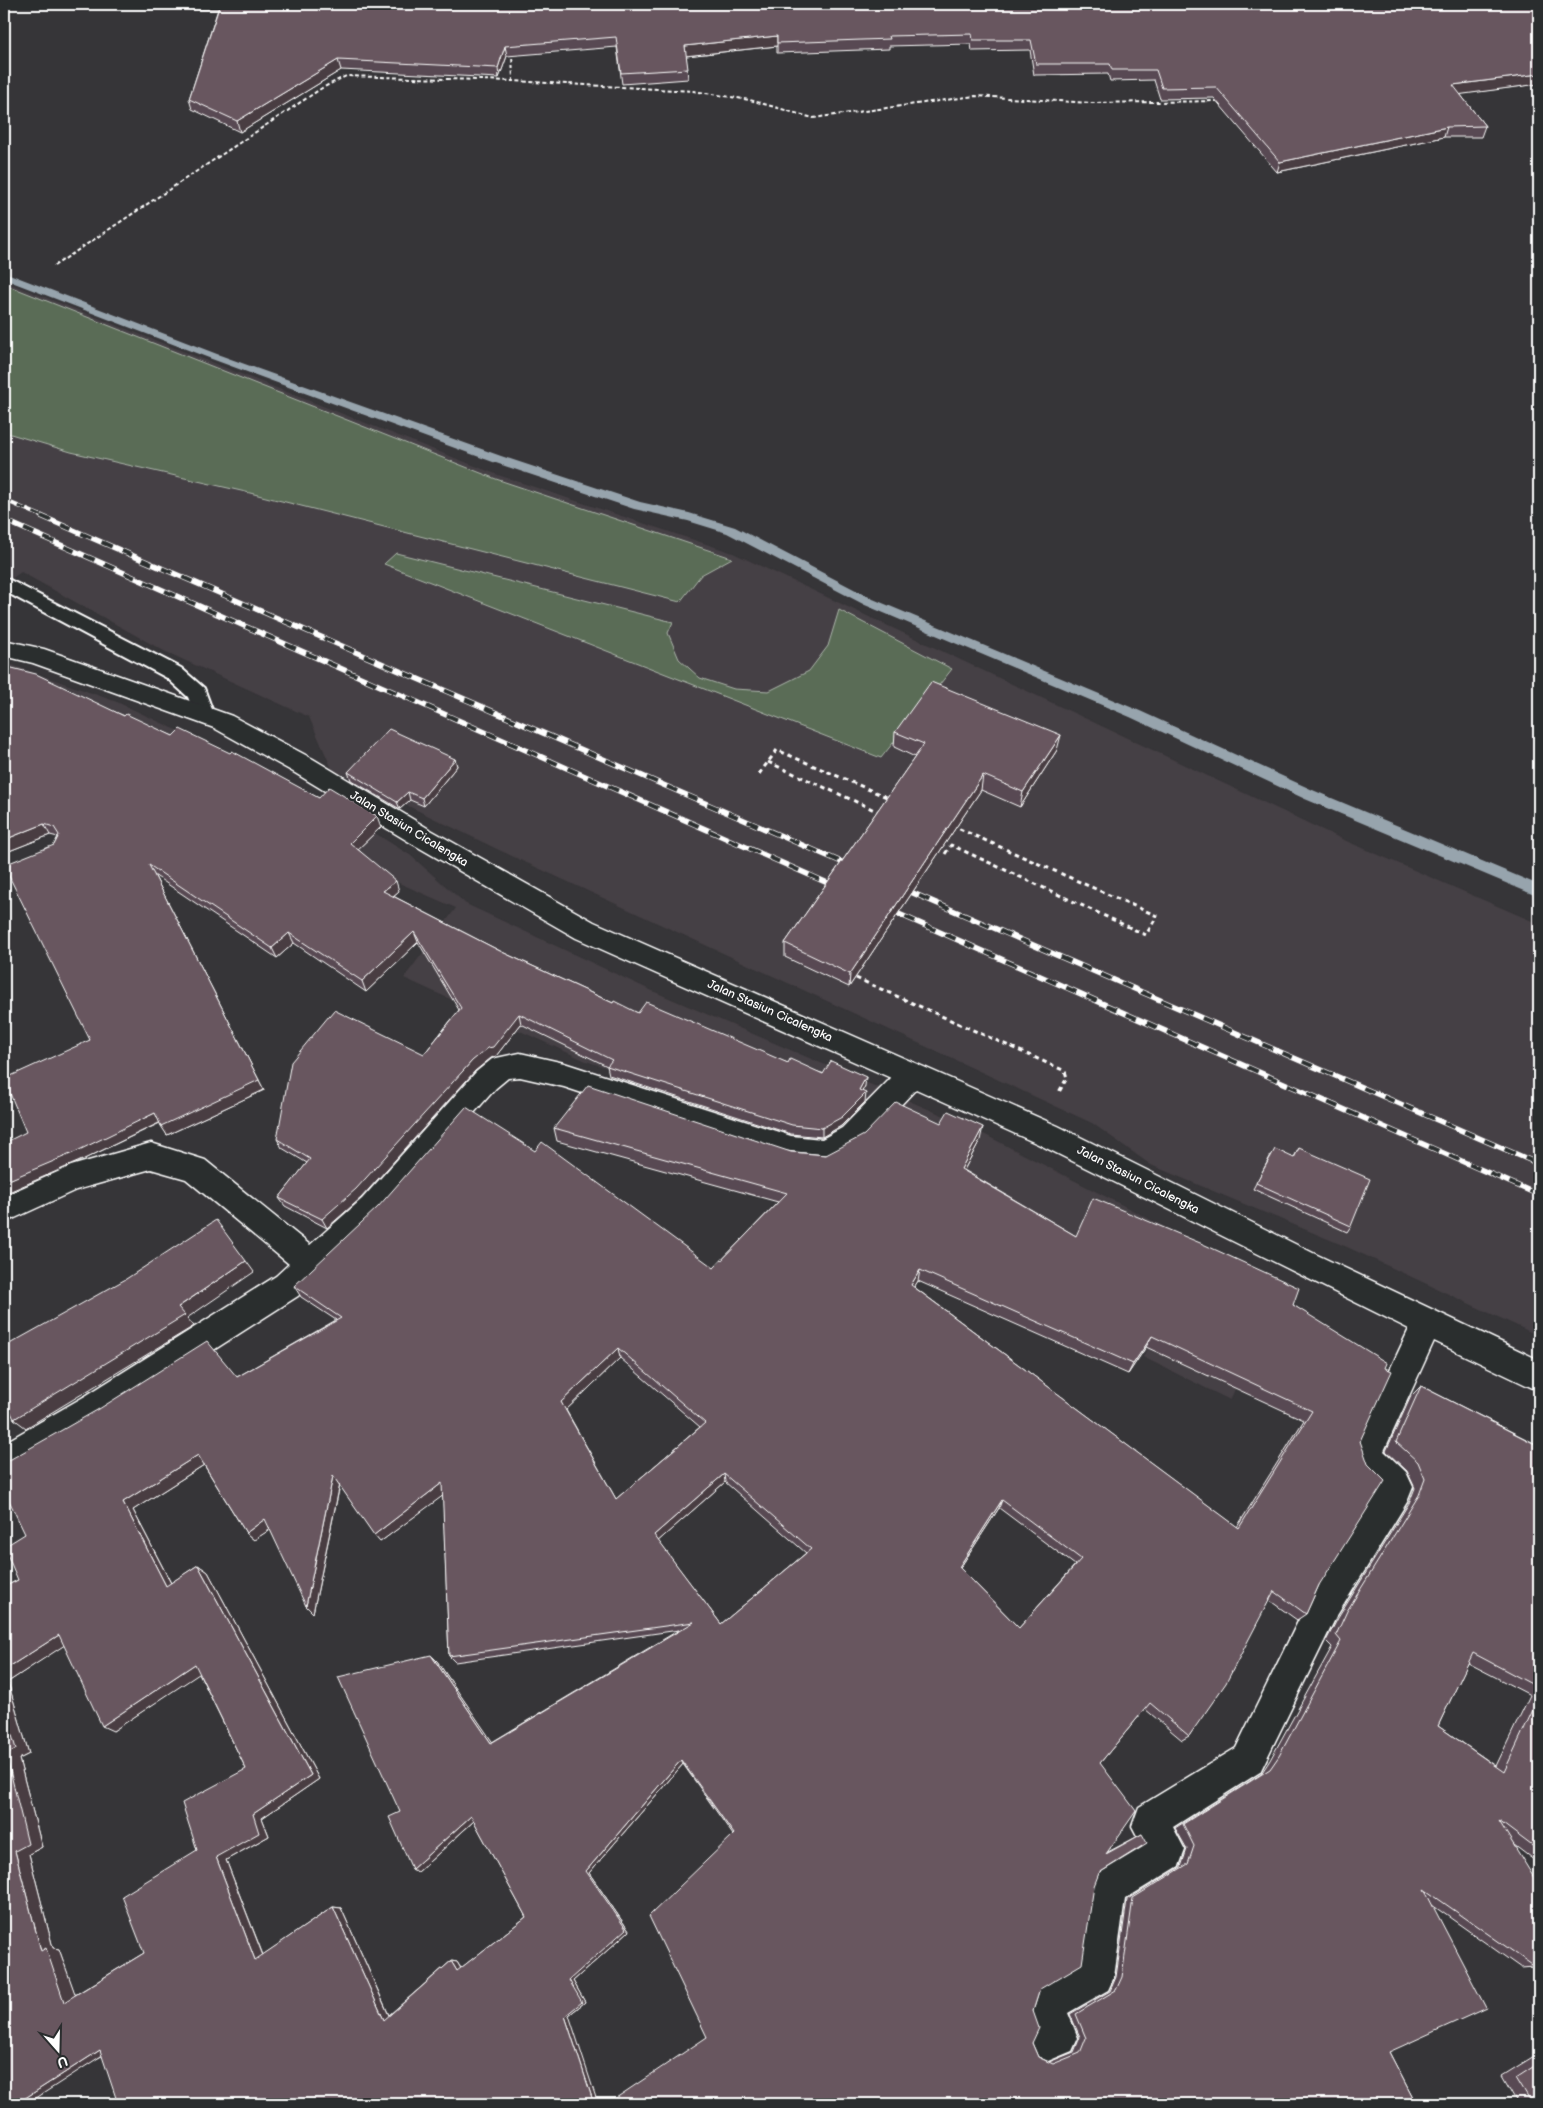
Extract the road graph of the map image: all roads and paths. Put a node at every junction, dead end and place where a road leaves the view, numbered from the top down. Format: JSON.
{"nodes":[{"id":1,"x":513,"y":47,"type":"edge"},
{"id":2,"x":512,"y":81,"type":"junction"},
{"id":3,"x":1228,"y":101,"type":"edge"},
{"id":4,"x":54,"y":266,"type":"dead end"},
{"id":5,"x":4,"y":583,"type":"edge"},
{"id":6,"x":4,"y":648,"type":"edge"},
{"id":7,"x":204,"y":715,"type":"junction"},
{"id":8,"x":768,"y":762,"type":"junction"},
{"id":9,"x":759,"y":774,"type":"dead end"},
{"id":10,"x":894,"y":800,"type":"edge"},
{"id":11,"x":884,"y":814,"type":"edge"},
{"id":12,"x":955,"y":827,"type":"edge"},
{"id":13,"x":945,"y":854,"type":"edge"},
{"id":14,"x":856,"y":978,"type":"edge"},
{"id":15,"x":913,"y":1074,"type":"junction"},
{"id":16,"x":1059,"y":1092,"type":"dead end"},
{"id":17,"x":4,"y":1210,"type":"edge"},
{"id":18,"x":311,"y":1264,"type":"junction"},
{"id":19,"x":1427,"y":1324,"type":"junction"},
{"id":20,"x":1539,"y":1376,"type":"edge"},
{"id":21,"x":4,"y":1460,"type":"edge"},
{"id":22,"x":1048,"y":2042,"type":"dead end"}],
"edges":[{"from":1,"to":2,"type":"path"},
{"from":2,"to":3,"type":"path"},
{"from":2,"to":4,"type":"path"},
{"from":5,"to":7,"type":"lane"},
{"from":6,"to":7,"type":"street","name":"Jalan Stasiun Cicalengka"},
{"from":7,"to":15,"type":"street","name":"Jalan Stasiun Cicalengka"},
{"from":8,"to":9,"type":"path"},
{"from":8,"to":10,"type":"path"},
{"from":8,"to":11,"type":"path"},
{"from":12,"to":13,"type":"path"},
{"from":14,"to":16,"type":"path"},
{"from":15,"to":18,"type":"street"},
{"from":15,"to":19,"type":"street","name":"Jalan Stasiun Cicalengka"},
{"from":17,"to":18,"type":"street"},
{"from":18,"to":21,"type":"street"},
{"from":19,"to":20,"type":"street","name":"Jalan Stasiun Cicalengka"},
{"from":19,"to":22,"type":"street"}]}
